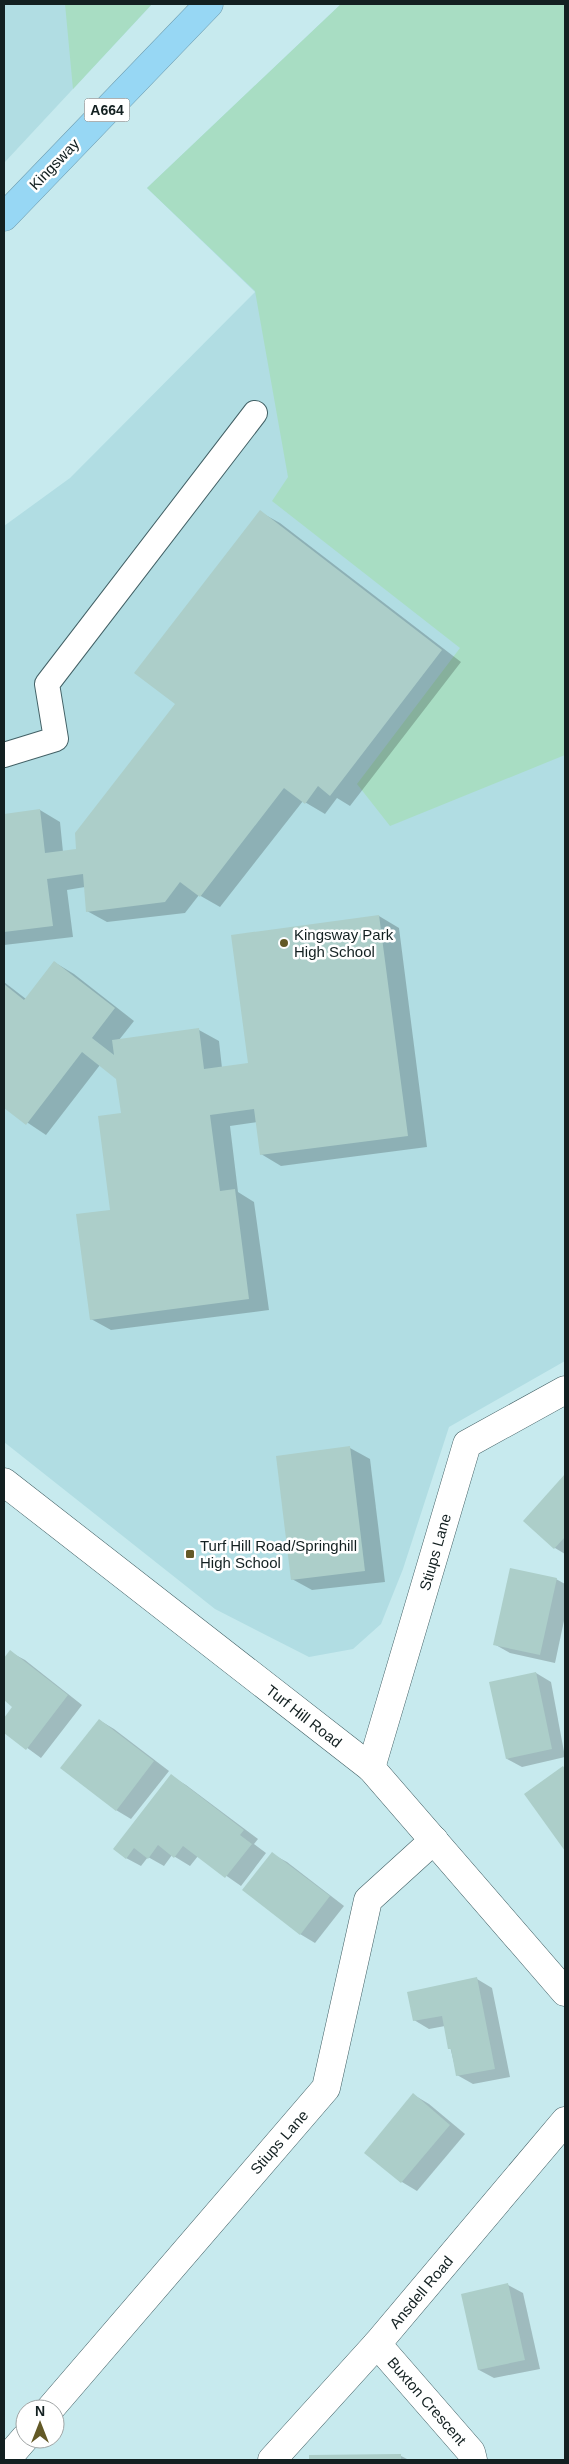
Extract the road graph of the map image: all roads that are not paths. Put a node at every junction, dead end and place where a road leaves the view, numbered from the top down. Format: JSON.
{"nodes":[{"id":1,"x":209,"y":4,"type":"edge"},
{"id":2,"x":4,"y":217,"type":"edge"},
{"id":3,"x":254,"y":413,"type":"dead end"},
{"id":4,"x":4,"y":756,"type":"edge"},
{"id":5,"x":565,"y":1390,"type":"edge"},
{"id":6,"x":4,"y":1482,"type":"edge"},
{"id":7,"x":371,"y":1768,"type":"junction"},
{"id":8,"x":434,"y":1840,"type":"junction"},
{"id":9,"x":565,"y":1992,"type":"edge"},
{"id":10,"x":565,"y":2120,"type":"edge"},
{"id":11,"x":377,"y":2344,"type":"junction"},
{"id":12,"x":59,"y":2399,"type":"edge"},
{"id":13,"x":16,"y":2449,"type":"edge"},
{"id":14,"x":6,"y":2460,"type":"edge"},
{"id":15,"x":272,"y":2460,"type":"edge"},
{"id":16,"x":473,"y":2460,"type":"edge"}],
"edges":[{"from":1,"to":2,"type":"highway","name":"Kingsway","number":"A664"},
{"from":3,"to":4,"type":"lane"},
{"from":5,"to":7,"type":"street","name":"Stiups Lane"},
{"from":6,"to":7,"type":"street","name":"Turf Hill Road"},
{"from":7,"to":8,"type":"street","name":"Turf Hill Road"},
{"from":8,"to":9,"type":"street","name":"Turf Hill Road"},
{"from":8,"to":12,"type":"street","name":"Stiups Lane"},
{"from":10,"to":11,"type":"street","name":"Ansdell Road"},
{"from":11,"to":15,"type":"street","name":"Ansdell Road"},
{"from":11,"to":16,"type":"street","name":"Buxton Crescent"},
{"from":13,"to":14,"type":"street"}]}
